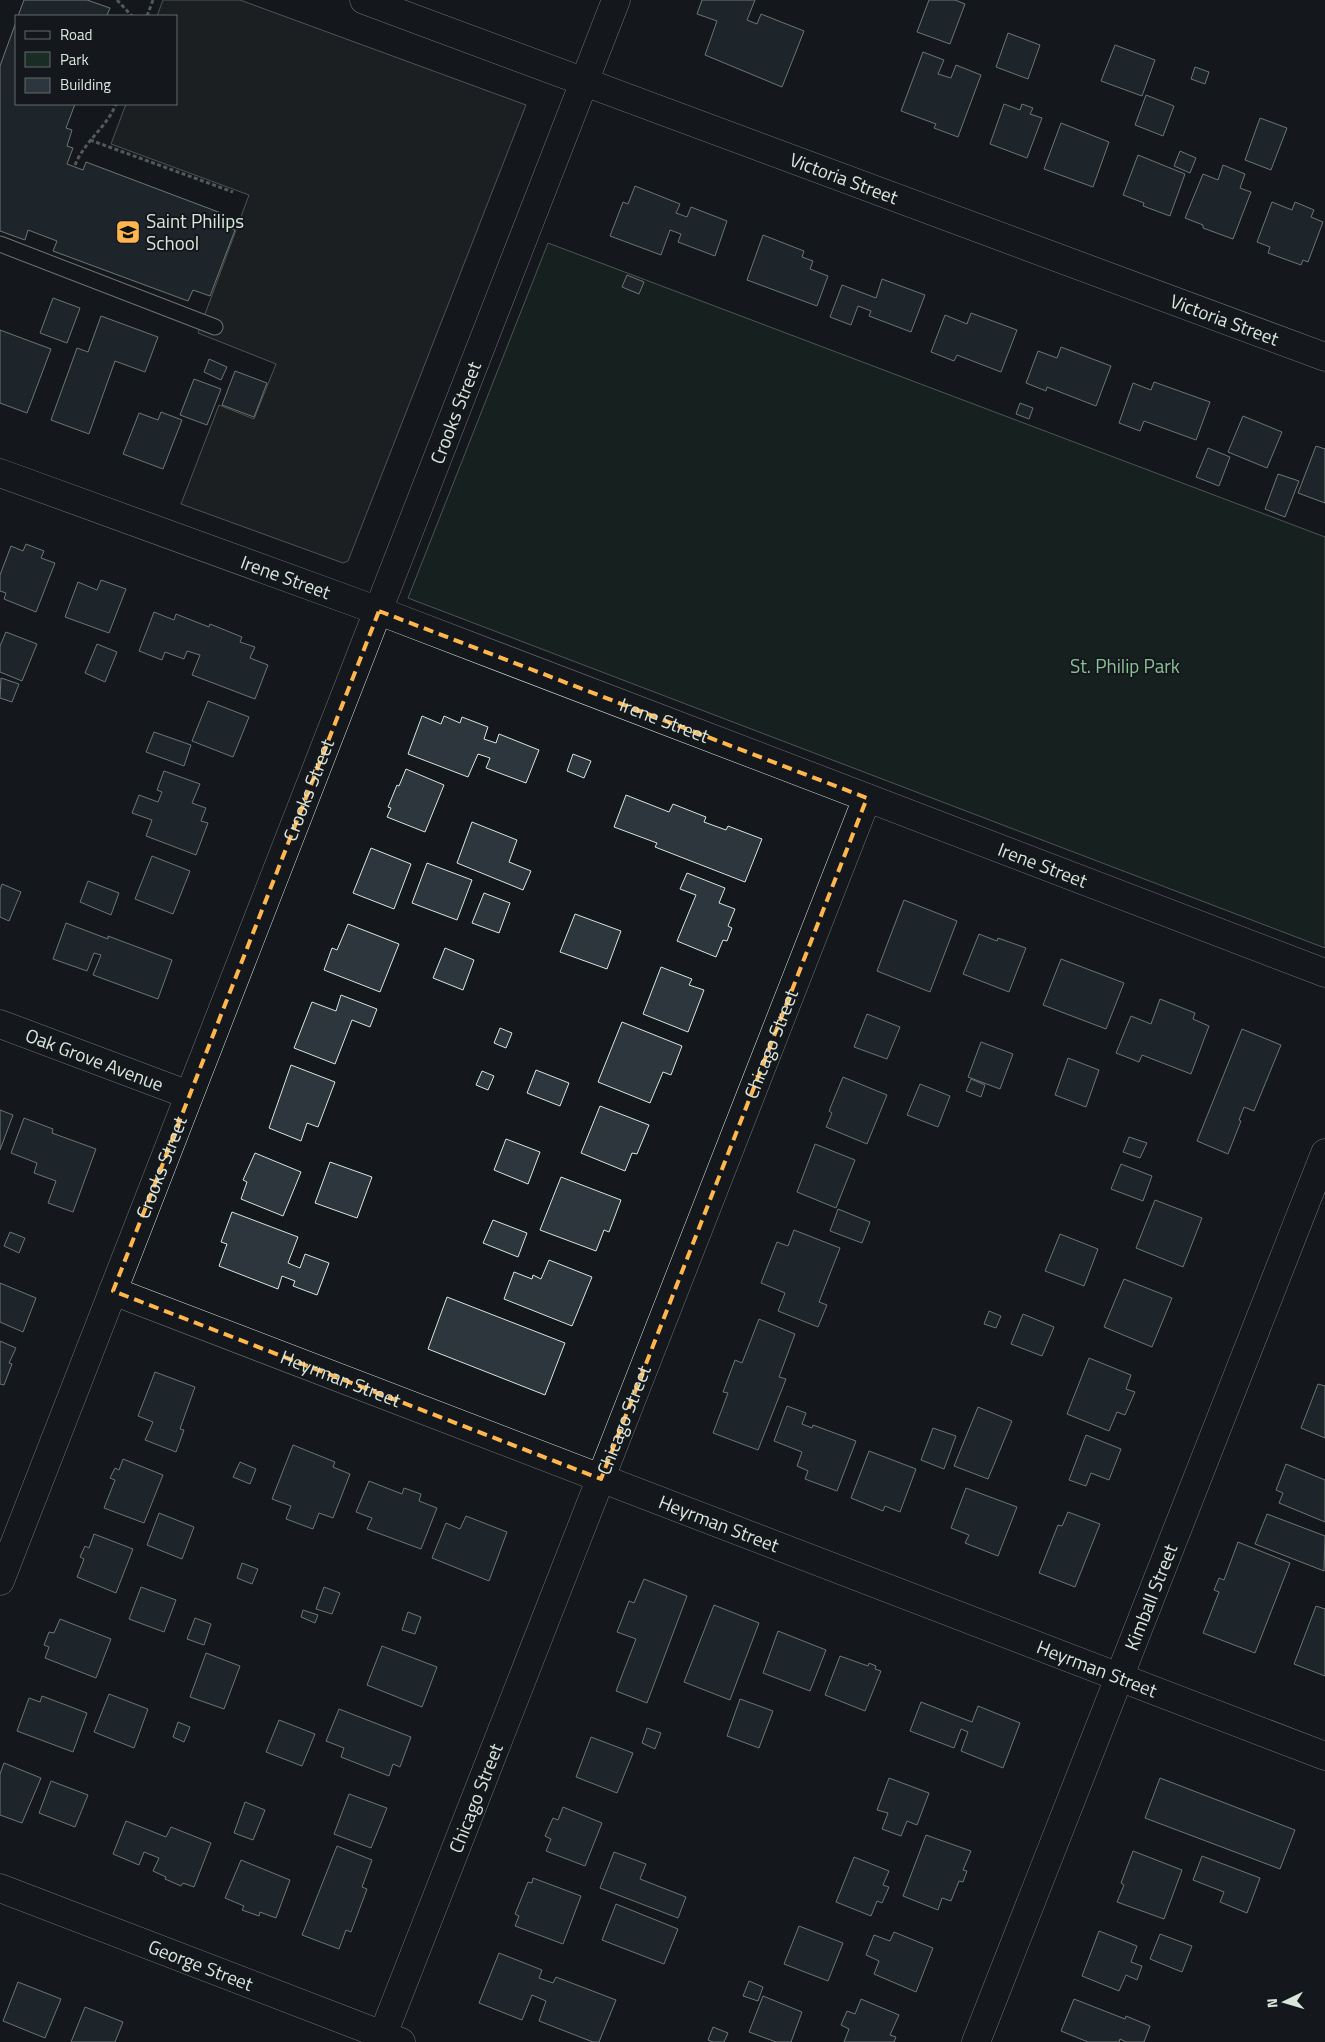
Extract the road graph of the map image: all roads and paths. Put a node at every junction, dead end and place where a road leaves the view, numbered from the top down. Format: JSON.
{"nodes":[{"id":1,"x":117,"y":0,"type":"edge"},
{"id":2,"x":153,"y":0,"type":"edge"},
{"id":3,"x":364,"y":0,"type":"edge"},
{"id":4,"x":616,"y":0,"type":"edge"},
{"id":5,"x":131,"y":15,"type":"edge"},
{"id":6,"x":147,"y":15,"type":"edge"},
{"id":7,"x":585,"y":81,"type":"junction"},
{"id":8,"x":116,"y":105,"type":"edge"},
{"id":9,"x":90,"y":140,"type":"junction"},
{"id":10,"x":76,"y":166,"type":"dead end"},
{"id":11,"x":233,"y":192,"type":"dead end"},
{"id":12,"x":0,"y":244,"type":"edge"},
{"id":13,"x":215,"y":327,"type":"dead end"},
{"id":14,"x":1325,"y":357,"type":"edge"},
{"id":15,"x":0,"y":473,"type":"edge"},
{"id":16,"x":379,"y":612,"type":"junction"},
{"id":17,"x":867,"y":798,"type":"junction"},
{"id":18,"x":1325,"y":973,"type":"edge"},
{"id":19,"x":0,"y":1024,"type":"edge"},
{"id":20,"x":189,"y":1095,"type":"junction"},
{"id":21,"x":1325,"y":1153,"type":"edge"},
{"id":22,"x":113,"y":1291,"type":"junction"},
{"id":23,"x":601,"y":1478,"type":"junction"},
{"id":24,"x":0,"y":1581,"type":"edge"},
{"id":25,"x":1119,"y":1678,"type":"junction"},
{"id":26,"x":1325,"y":1756,"type":"edge"},
{"id":27,"x":0,"y":1888,"type":"edge"},
{"id":28,"x":388,"y":2040,"type":"edge"},
{"id":29,"x":976,"y":2042,"type":"edge"}],
"edges":[{"from":1,"to":5,"type":"path"},
{"from":2,"to":6,"type":"path"},
{"from":3,"to":7,"type":"street","name":"Victoria Street"},
{"from":4,"to":7,"type":"street","name":"Crooks Street"},
{"from":7,"to":14,"type":"street","name":"Victoria Street"},
{"from":7,"to":16,"type":"street","name":"Crooks Street"},
{"from":8,"to":9,"type":"path"},
{"from":9,"to":10,"type":"path"},
{"from":9,"to":11,"type":"path"},
{"from":12,"to":13,"type":"lane"},
{"from":15,"to":16,"type":"street","name":"Irene Street"},
{"from":16,"to":17,"type":"street","name":"Irene Street"},
{"from":16,"to":20,"type":"street","name":"Crooks Street"},
{"from":17,"to":18,"type":"street","name":"Irene Street"},
{"from":17,"to":23,"type":"street","name":"Chicago Street"},
{"from":19,"to":20,"type":"street","name":"Oak Grove Avenue"},
{"from":20,"to":22,"type":"street","name":"Crooks Street"},
{"from":21,"to":25,"type":"street","name":"Kimball Street"},
{"from":22,"to":23,"type":"street","name":"Heyrman Street"},
{"from":22,"to":24,"type":"street","name":"Crooks Street"},
{"from":23,"to":25,"type":"street","name":"Heyrman Street"},
{"from":23,"to":28,"type":"street","name":"Chicago Street"},
{"from":25,"to":26,"type":"street","name":"Heyrman Street"},
{"from":25,"to":29,"type":"street","name":"Kimball Street"},
{"from":27,"to":28,"type":"street","name":"George Street"}]}
